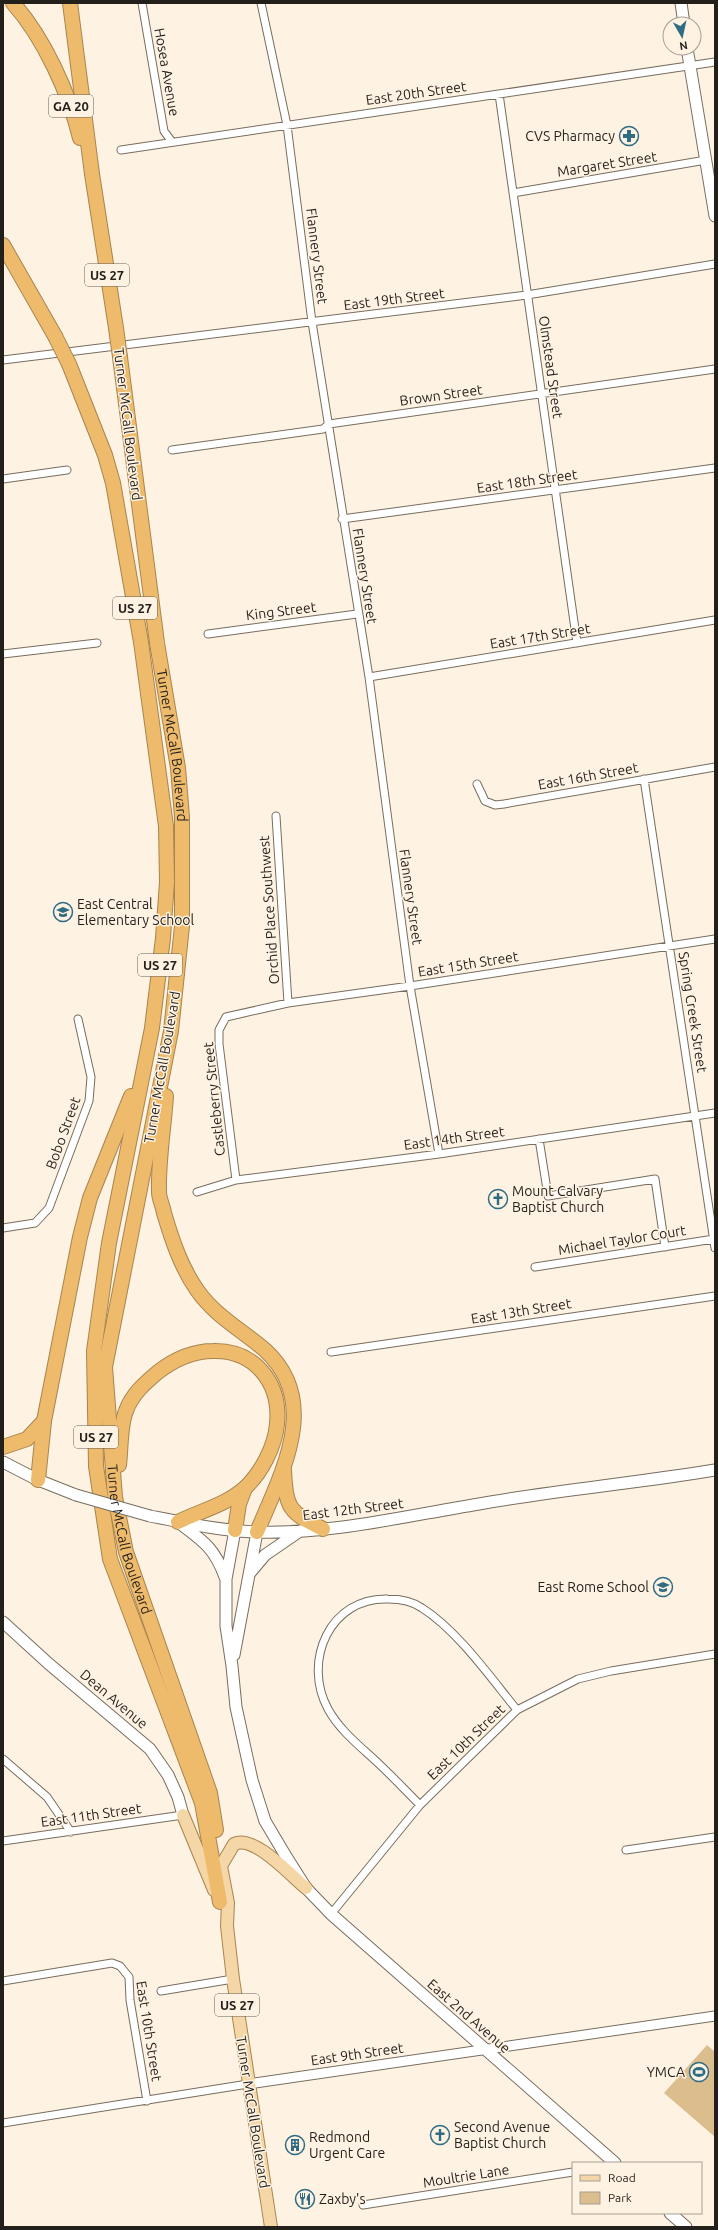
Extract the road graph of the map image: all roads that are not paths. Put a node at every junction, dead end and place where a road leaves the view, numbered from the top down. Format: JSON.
{"nodes":[{"id":1,"x":13,"y":3,"type":"edge"},
{"id":2,"x":70,"y":3,"type":"edge"},
{"id":3,"x":142,"y":3,"type":"edge"},
{"id":4,"x":261,"y":3,"type":"edge"},
{"id":5,"x":681,"y":3,"type":"edge"},
{"id":6,"x":683,"y":16,"type":"edge"},
{"id":7,"x":688,"y":56,"type":"edge"},
{"id":8,"x":715,"y":62,"type":"edge"},
{"id":9,"x":690,"y":66,"type":"junction"},
{"id":10,"x":499,"y":94,"type":"junction"},
{"id":11,"x":287,"y":125,"type":"junction"},
{"id":12,"x":172,"y":142,"type":"junction"},
{"id":13,"x":121,"y":150,"type":"dead end"},
{"id":14,"x":706,"y":160,"type":"junction"},
{"id":15,"x":513,"y":193,"type":"junction"},
{"id":16,"x":715,"y":216,"type":"edge"},
{"id":17,"x":99,"y":222,"type":"junction"},
{"id":18,"x":3,"y":245,"type":"edge"},
{"id":19,"x":715,"y":264,"type":"edge"},
{"id":20,"x":527,"y":295,"type":"junction"},
{"id":21,"x":312,"y":322,"type":"junction"},
{"id":22,"x":3,"y":360,"type":"edge"},
{"id":23,"x":715,"y":369,"type":"edge"},
{"id":24,"x":541,"y":393,"type":"junction"},
{"id":25,"x":329,"y":424,"type":"junction"},
{"id":26,"x":172,"y":450,"type":"dead end"},
{"id":27,"x":715,"y":468,"type":"edge"},
{"id":28,"x":66,"y":470,"type":"dead end"},
{"id":29,"x":3,"y":479,"type":"edge"},
{"id":30,"x":555,"y":490,"type":"junction"},
{"id":31,"x":342,"y":519,"type":"junction"},
{"id":32,"x":357,"y":614,"type":"junction"},
{"id":33,"x":715,"y":620,"type":"edge"},
{"id":34,"x":208,"y":634,"type":"dead end"},
{"id":35,"x":97,"y":643,"type":"dead end"},
{"id":36,"x":577,"y":643,"type":"junction"},
{"id":37,"x":3,"y":654,"type":"edge"},
{"id":38,"x":369,"y":677,"type":"junction"},
{"id":39,"x":715,"y":767,"type":"edge"},
{"id":40,"x":644,"y":780,"type":"junction"},
{"id":41,"x":477,"y":784,"type":"dead end"},
{"id":42,"x":276,"y":816,"type":"dead end"},
{"id":43,"x":715,"y":938,"type":"edge"},
{"id":44,"x":670,"y":946,"type":"junction"},
{"id":45,"x":410,"y":986,"type":"junction"},
{"id":46,"x":288,"y":1003,"type":"junction"},
{"id":47,"x":226,"y":1018,"type":"joint"},
{"id":48,"x":78,"y":1019,"type":"dead end"},
{"id":49,"x":171,"y":1031,"type":"junction"},
{"id":50,"x":142,"y":1069,"type":"junction"},
{"id":51,"x":715,"y":1113,"type":"edge"},
{"id":52,"x":695,"y":1116,"type":"junction"},
{"id":53,"x":539,"y":1139,"type":"junction"},
{"id":54,"x":439,"y":1154,"type":"junction"},
{"id":55,"x":236,"y":1180,"type":"junction"},
{"id":56,"x":197,"y":1192,"type":"dead end"},
{"id":57,"x":3,"y":1228,"type":"edge"},
{"id":58,"x":714,"y":1239,"type":"junction"},
{"id":59,"x":665,"y":1247,"type":"junction"},
{"id":60,"x":715,"y":1248,"type":"edge"},
{"id":61,"x":535,"y":1267,"type":"dead end"},
{"id":62,"x":715,"y":1296,"type":"edge"},
{"id":63,"x":331,"y":1352,"type":"dead end"},
{"id":64,"x":44,"y":1420,"type":"junction"},
{"id":65,"x":3,"y":1447,"type":"edge"},
{"id":66,"x":5,"y":1464,"type":"edge"},
{"id":67,"x":284,"y":1468,"type":"junction"},
{"id":68,"x":715,"y":1470,"type":"edge"},
{"id":69,"x":38,"y":1480,"type":"junction"},
{"id":70,"x":245,"y":1488,"type":"junction"},
{"id":71,"x":115,"y":1497,"type":"junction"},
{"id":72,"x":178,"y":1522,"type":"junction"},
{"id":73,"x":322,"y":1529,"type":"junction"},
{"id":74,"x":235,"y":1530,"type":"junction"},
{"id":75,"x":300,"y":1531,"type":"junction"},
{"id":76,"x":257,"y":1532,"type":"junction"},
{"id":77,"x":248,"y":1576,"type":"junction"},
{"id":78,"x":226,"y":1579,"type":"junction"},
{"id":79,"x":3,"y":1622,"type":"edge"},
{"id":80,"x":715,"y":1654,"type":"edge"},
{"id":81,"x":232,"y":1666,"type":"junction"},
{"id":82,"x":517,"y":1710,"type":"junction"},
{"id":83,"x":3,"y":1760,"type":"edge"},
{"id":84,"x":420,"y":1805,"type":"junction"},
{"id":85,"x":183,"y":1815,"type":"junction"},
{"id":86,"x":71,"y":1832,"type":"junction"},
{"id":87,"x":715,"y":1837,"type":"edge"},
{"id":88,"x":3,"y":1841,"type":"edge"},
{"id":89,"x":626,"y":1850,"type":"dead end"},
{"id":90,"x":221,"y":1866,"type":"junction"},
{"id":91,"x":306,"y":1888,"type":"junction"},
{"id":92,"x":220,"y":1902,"type":"junction"},
{"id":93,"x":331,"y":1914,"type":"junction"},
{"id":94,"x":227,"y":1926,"type":"junction"},
{"id":95,"x":233,"y":1979,"type":"junction"},
{"id":96,"x":3,"y":1981,"type":"edge"},
{"id":97,"x":161,"y":1991,"type":"dead end"},
{"id":98,"x":715,"y":2016,"type":"edge"},
{"id":99,"x":484,"y":2050,"type":"junction"},
{"id":100,"x":248,"y":2084,"type":"junction"},
{"id":101,"x":147,"y":2101,"type":"junction"},
{"id":102,"x":3,"y":2123,"type":"edge"},
{"id":103,"x":614,"y":2162,"type":"edge"},
{"id":104,"x":572,"y":2172,"type":"edge"},
{"id":105,"x":363,"y":2205,"type":"dead end"},
{"id":106,"x":671,"y":2214,"type":"edge"},
{"id":107,"x":271,"y":2227,"type":"edge"},
{"id":108,"x":686,"y":2227,"type":"edge"}],
"edges":[{"from":1,"to":17,"type":"highway","number":"GA 20"},
{"from":2,"to":17,"type":"highway","name":"Turner McCall Boulevard","number":"US 27"},
{"from":3,"to":12,"type":"street","name":"Hosea Avenue"},
{"from":4,"to":11,"type":"street","name":"Flannery Street"},
{"from":5,"to":6,"type":"main road"},
{"from":7,"to":9,"type":"main road"},
{"from":8,"to":9,"type":"street","name":"East 20th Street"},
{"from":9,"to":10,"type":"street","name":"East 20th Street"},
{"from":9,"to":14,"type":"main road"},
{"from":10,"to":11,"type":"street","name":"East 20th Street"},
{"from":10,"to":15,"type":"street","name":"Olmstead Street"},
{"from":11,"to":12,"type":"street","name":"East 20th Street"},
{"from":11,"to":21,"type":"street","name":"Flannery Street"},
{"from":12,"to":13,"type":"street","name":"East 20th Street"},
{"from":14,"to":15,"type":"street","name":"Margaret Street"},
{"from":14,"to":16,"type":"main road"},
{"from":15,"to":20,"type":"street","name":"Olmstead Street"},
{"from":17,"to":49,"type":"highway","name":"Turner McCall Boulevard","number":"US 27","bridge":true},
{"from":18,"to":50,"type":"highway","name":"Turner McCall Boulevard","number":"US 27","bridge":true},
{"from":19,"to":20,"type":"street","name":"East 19th Street"},
{"from":20,"to":21,"type":"street","name":"East 19th Street"},
{"from":20,"to":24,"type":"street","name":"Olmstead Street"},
{"from":21,"to":22,"type":"street","name":"East 19th Street"},
{"from":21,"to":25,"type":"street","name":"Flannery Street"},
{"from":23,"to":24,"type":"street","name":"Brown Street"},
{"from":24,"to":25,"type":"street","name":"Brown Street"},
{"from":24,"to":30,"type":"street","name":"Olmstead Street"},
{"from":25,"to":26,"type":"street","name":"Brown Street"},
{"from":25,"to":31,"type":"street","name":"Flannery Street"},
{"from":27,"to":30,"type":"street","name":"East 18th Street"},
{"from":28,"to":29,"type":"street"},
{"from":30,"to":31,"type":"street","name":"East 18th Street"},
{"from":30,"to":36,"type":"street","name":"Olmstead Street"},
{"from":31,"to":32,"type":"street","name":"Flannery Street"},
{"from":32,"to":34,"type":"street","name":"King Street"},
{"from":32,"to":38,"type":"street","name":"Flannery Street"},
{"from":33,"to":36,"type":"street","name":"East 17th Street"},
{"from":35,"to":37,"type":"street"},
{"from":36,"to":38,"type":"street","name":"East 17th Street"},
{"from":38,"to":45,"type":"street","name":"Flannery Street"},
{"from":39,"to":40,"type":"street","name":"East 16th Street"},
{"from":40,"to":41,"type":"street","name":"East 16th Street"},
{"from":40,"to":44,"type":"street","name":"Spring Creek Street"},
{"from":42,"to":46,"type":"street","name":"Orchid Place Southwest"},
{"from":43,"to":44,"type":"street","name":"East 15th Street"},
{"from":44,"to":45,"type":"street","name":"East 15th Street"},
{"from":44,"to":52,"type":"street","name":"Spring Creek Street"},
{"from":45,"to":46,"type":"street","name":"East 15th Street"},
{"from":45,"to":54,"type":"street","name":"Flannery Street"},
{"from":46,"to":47,"type":"street","name":"East 15th Street"},
{"from":47,"to":55,"type":"street","name":"Castleberry Street"},
{"from":48,"to":57,"type":"street","name":"Bobo Street"},
{"from":49,"to":67,"type":"highway"},
{"from":49,"to":71,"type":"highway","name":"Turner McCall Boulevard","number":"US 27"},
{"from":50,"to":64,"type":"highway"},
{"from":50,"to":92,"type":"highway","name":"Turner McCall Boulevard","number":"US 27"},
{"from":51,"to":52,"type":"street","name":"East 14th Street"},
{"from":52,"to":53,"type":"street","name":"East 14th Street"},
{"from":52,"to":58,"type":"street","name":"Spring Creek Street"},
{"from":53,"to":54,"type":"street","name":"East 14th Street"},
{"from":53,"to":59,"type":"street"},
{"from":54,"to":55,"type":"street","name":"East 14th Street"},
{"from":55,"to":56,"type":"street","name":"East 14th Street"},
{"from":58,"to":59,"type":"street","name":"Michael Taylor Court"},
{"from":58,"to":60,"type":"street","name":"Spring Creek Street"},
{"from":59,"to":61,"type":"street","name":"Michael Taylor Court"},
{"from":62,"to":63,"type":"street","name":"East 13th Street"},
{"from":64,"to":65,"type":"highway"},
{"from":64,"to":69,"type":"highway"},
{"from":66,"to":69,"type":"main road","name":"East 12th Street"},
{"from":67,"to":73,"type":"highway"},
{"from":67,"to":76,"type":"highway"},
{"from":68,"to":73,"type":"main road","name":"East 12th Street"},
{"from":69,"to":72,"type":"main road","name":"East 12th Street","bridge":true},
{"from":70,"to":71,"type":"highway"},
{"from":70,"to":72,"type":"highway"},
{"from":70,"to":74,"type":"highway"},
{"from":71,"to":90,"type":"highway","name":"Turner McCall Boulevard","number":"US 27"},
{"from":72,"to":74,"type":"main road","name":"East 12th Street"},
{"from":72,"to":78,"type":"main road"},
{"from":73,"to":75,"type":"main road","name":"East 12th Street"},
{"from":74,"to":76,"type":"main road","name":"East 12th Street"},
{"from":74,"to":78,"type":"main road"},
{"from":75,"to":76,"type":"main road","name":"East 12th Street"},
{"from":75,"to":77,"type":"main road"},
{"from":76,"to":77,"type":"main road"},
{"from":77,"to":81,"type":"main road"},
{"from":78,"to":81,"type":"main road"},
{"from":79,"to":85,"type":"main road","name":"Dean Avenue"},
{"from":80,"to":82,"type":"street","name":"East 10th Street"},
{"from":81,"to":91,"type":"main road","name":"East 2nd Avenue"},
{"from":82,"to":84,"type":"street","name":"East 10th Street"},
{"from":82,"to":84,"type":"street"},
{"from":83,"to":86,"type":"street"},
{"from":84,"to":93,"type":"street","name":"East 10th Street"},
{"from":85,"to":86,"type":"street","name":"East 11th Street"},
{"from":85,"to":92,"type":"main road"},
{"from":86,"to":88,"type":"street","name":"East 11th Street"},
{"from":87,"to":89,"type":"street"},
{"from":90,"to":91,"type":"main road"},
{"from":90,"to":94,"type":"main road","name":"Turner McCall Boulevard","number":"US 27"},
{"from":91,"to":93,"type":"main road","name":"East 2nd Avenue"},
{"from":92,"to":94,"type":"main road","name":"Turner McCall Boulevard","number":"US 27"},
{"from":93,"to":99,"type":"main road","name":"East 2nd Avenue"},
{"from":94,"to":95,"type":"main road","name":"Turner McCall Boulevard","number":"US 27"},
{"from":95,"to":97,"type":"street"},
{"from":95,"to":100,"type":"main road","name":"Turner McCall Boulevard","number":"US 27"},
{"from":96,"to":101,"type":"street","name":"East 10th Street"},
{"from":98,"to":99,"type":"street","name":"East 9th Street"},
{"from":99,"to":100,"type":"street","name":"East 9th Street"},
{"from":99,"to":103,"type":"main road","name":"East 2nd Avenue"},
{"from":100,"to":101,"type":"street","name":"East 9th Street"},
{"from":100,"to":107,"type":"main road","name":"Turner McCall Boulevard","number":"US 27"},
{"from":101,"to":102,"type":"street","name":"East 9th Street"},
{"from":104,"to":105,"type":"street","name":"Moultrie Lane"},
{"from":106,"to":108,"type":"main road"}]}
